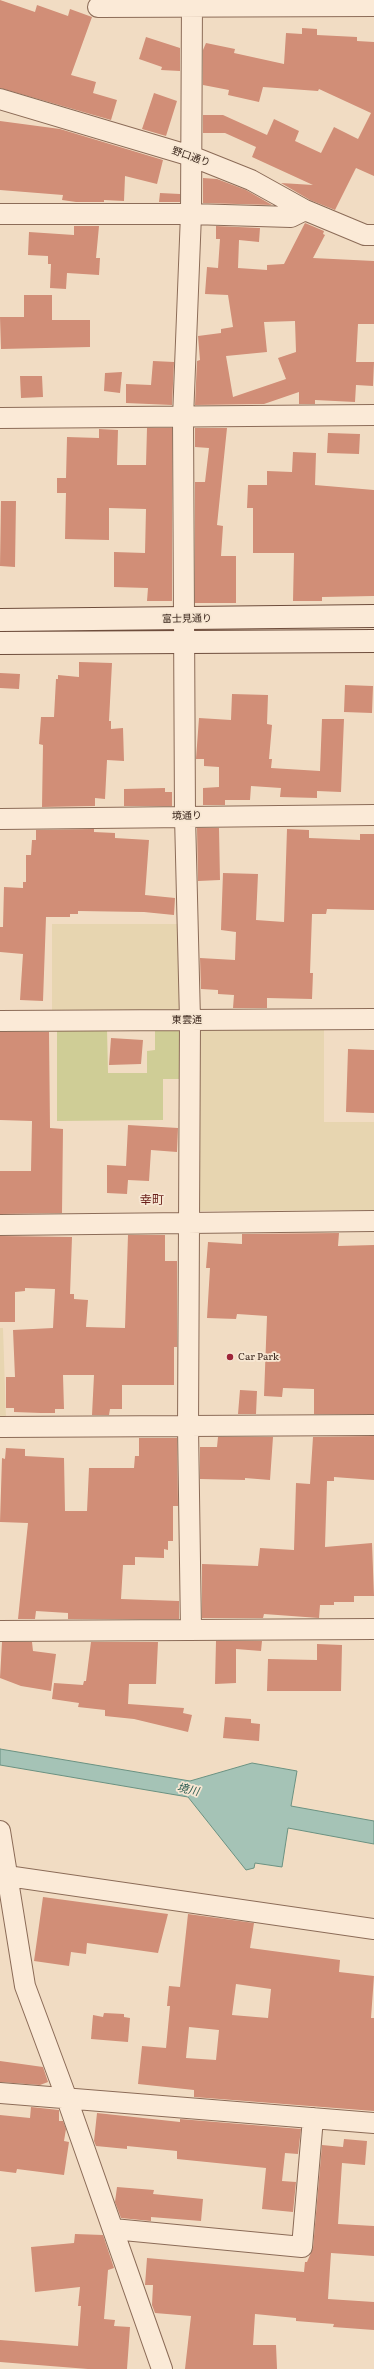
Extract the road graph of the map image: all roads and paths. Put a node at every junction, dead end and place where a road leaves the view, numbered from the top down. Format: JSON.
{"nodes":[{"id":1,"x":192,"y":3,"type":"edge"},
{"id":2,"x":374,"y":6,"type":"edge"},
{"id":3,"x":98,"y":7,"type":"dead end"},
{"id":4,"x":0,"y":99,"type":"edge"},
{"id":5,"x":191,"y":156,"type":"junction"},
{"id":6,"x":305,"y":210,"type":"junction"},
{"id":7,"x":0,"y":214,"type":"edge"},
{"id":8,"x":191,"y":214,"type":"junction"},
{"id":9,"x":374,"y":235,"type":"edge"},
{"id":10,"x":374,"y":416,"type":"edge"},
{"id":11,"x":0,"y":418,"type":"edge"},
{"id":12,"x":183,"y":418,"type":"junction"},
{"id":13,"x":374,"y":616,"type":"edge"},
{"id":14,"x":184,"y":619,"type":"junction"},
{"id":15,"x":0,"y":620,"type":"edge"},
{"id":16,"x":374,"y":641,"type":"edge"},
{"id":17,"x":184,"y":642,"type":"junction"},
{"id":18,"x":0,"y":643,"type":"edge"},
{"id":19,"x":374,"y":814,"type":"edge"},
{"id":20,"x":185,"y":816,"type":"junction"},
{"id":21,"x":0,"y":819,"type":"edge"},
{"id":22,"x":374,"y":1019,"type":"edge"},
{"id":23,"x":190,"y":1020,"type":"junction"},
{"id":24,"x":0,"y":1021,"type":"edge"},
{"id":25,"x":374,"y":1221,"type":"edge"},
{"id":26,"x":188,"y":1223,"type":"junction"},
{"id":27,"x":0,"y":1225,"type":"edge"},
{"id":28,"x":374,"y":1425,"type":"edge"},
{"id":29,"x":0,"y":1427,"type":"edge"},
{"id":30,"x":188,"y":1427,"type":"junction"},
{"id":31,"x":374,"y":1629,"type":"edge"},
{"id":32,"x":191,"y":1630,"type":"junction"},
{"id":33,"x":0,"y":1631,"type":"edge"},
{"id":34,"x":0,"y":1833,"type":"edge"},
{"id":35,"x":4,"y":1876,"type":"edge"},
{"id":36,"x":374,"y":1929,"type":"edge"},
{"id":37,"x":0,"y":2094,"type":"edge"},
{"id":38,"x":67,"y":2100,"type":"junction"},
{"id":39,"x":313,"y":2118,"type":"junction"},
{"id":40,"x":374,"y":2123,"type":"edge"},
{"id":41,"x":113,"y":2229,"type":"junction"},
{"id":42,"x":162,"y":2369,"type":"edge"}],
"edges":[{"from":1,"to":2,"type":"street"},
{"from":1,"to":3,"type":"street"},
{"from":1,"to":5,"type":"street"},
{"from":4,"to":5,"type":"street","name":"野口通り"},
{"from":5,"to":6,"type":"street","name":"野口通り"},
{"from":5,"to":8,"type":"street"},
{"from":6,"to":8,"type":"street"},
{"from":6,"to":9,"type":"street","name":"野口通り"},
{"from":7,"to":8,"type":"street"},
{"from":8,"to":12,"type":"street"},
{"from":10,"to":12,"type":"street"},
{"from":11,"to":12,"type":"street"},
{"from":12,"to":14,"type":"street"},
{"from":13,"to":14,"type":"street","name":"富士見通り"},
{"from":14,"to":15,"type":"street","name":"富士見通り"},
{"from":14,"to":17,"type":"street"},
{"from":16,"to":17,"type":"street"},
{"from":17,"to":18,"type":"street"},
{"from":17,"to":20,"type":"street"},
{"from":19,"to":20,"type":"street","name":"境通り"},
{"from":20,"to":21,"type":"street","name":"境通り"},
{"from":20,"to":23,"type":"street"},
{"from":22,"to":23,"type":"street","name":"東雲通"},
{"from":23,"to":24,"type":"street","name":"東雲通"},
{"from":23,"to":26,"type":"street"},
{"from":25,"to":26,"type":"street"},
{"from":26,"to":27,"type":"street"},
{"from":26,"to":30,"type":"street"},
{"from":28,"to":30,"type":"street"},
{"from":29,"to":30,"type":"street"},
{"from":30,"to":32,"type":"street"},
{"from":31,"to":32,"type":"street"},
{"from":32,"to":33,"type":"street"},
{"from":34,"to":35,"type":"street"},
{"from":35,"to":36,"type":"street"},
{"from":35,"to":38,"type":"street"},
{"from":37,"to":38,"type":"street"},
{"from":38,"to":39,"type":"street"},
{"from":38,"to":41,"type":"street"},
{"from":39,"to":40,"type":"street"},
{"from":39,"to":41,"type":"street"},
{"from":41,"to":42,"type":"street"}]}
